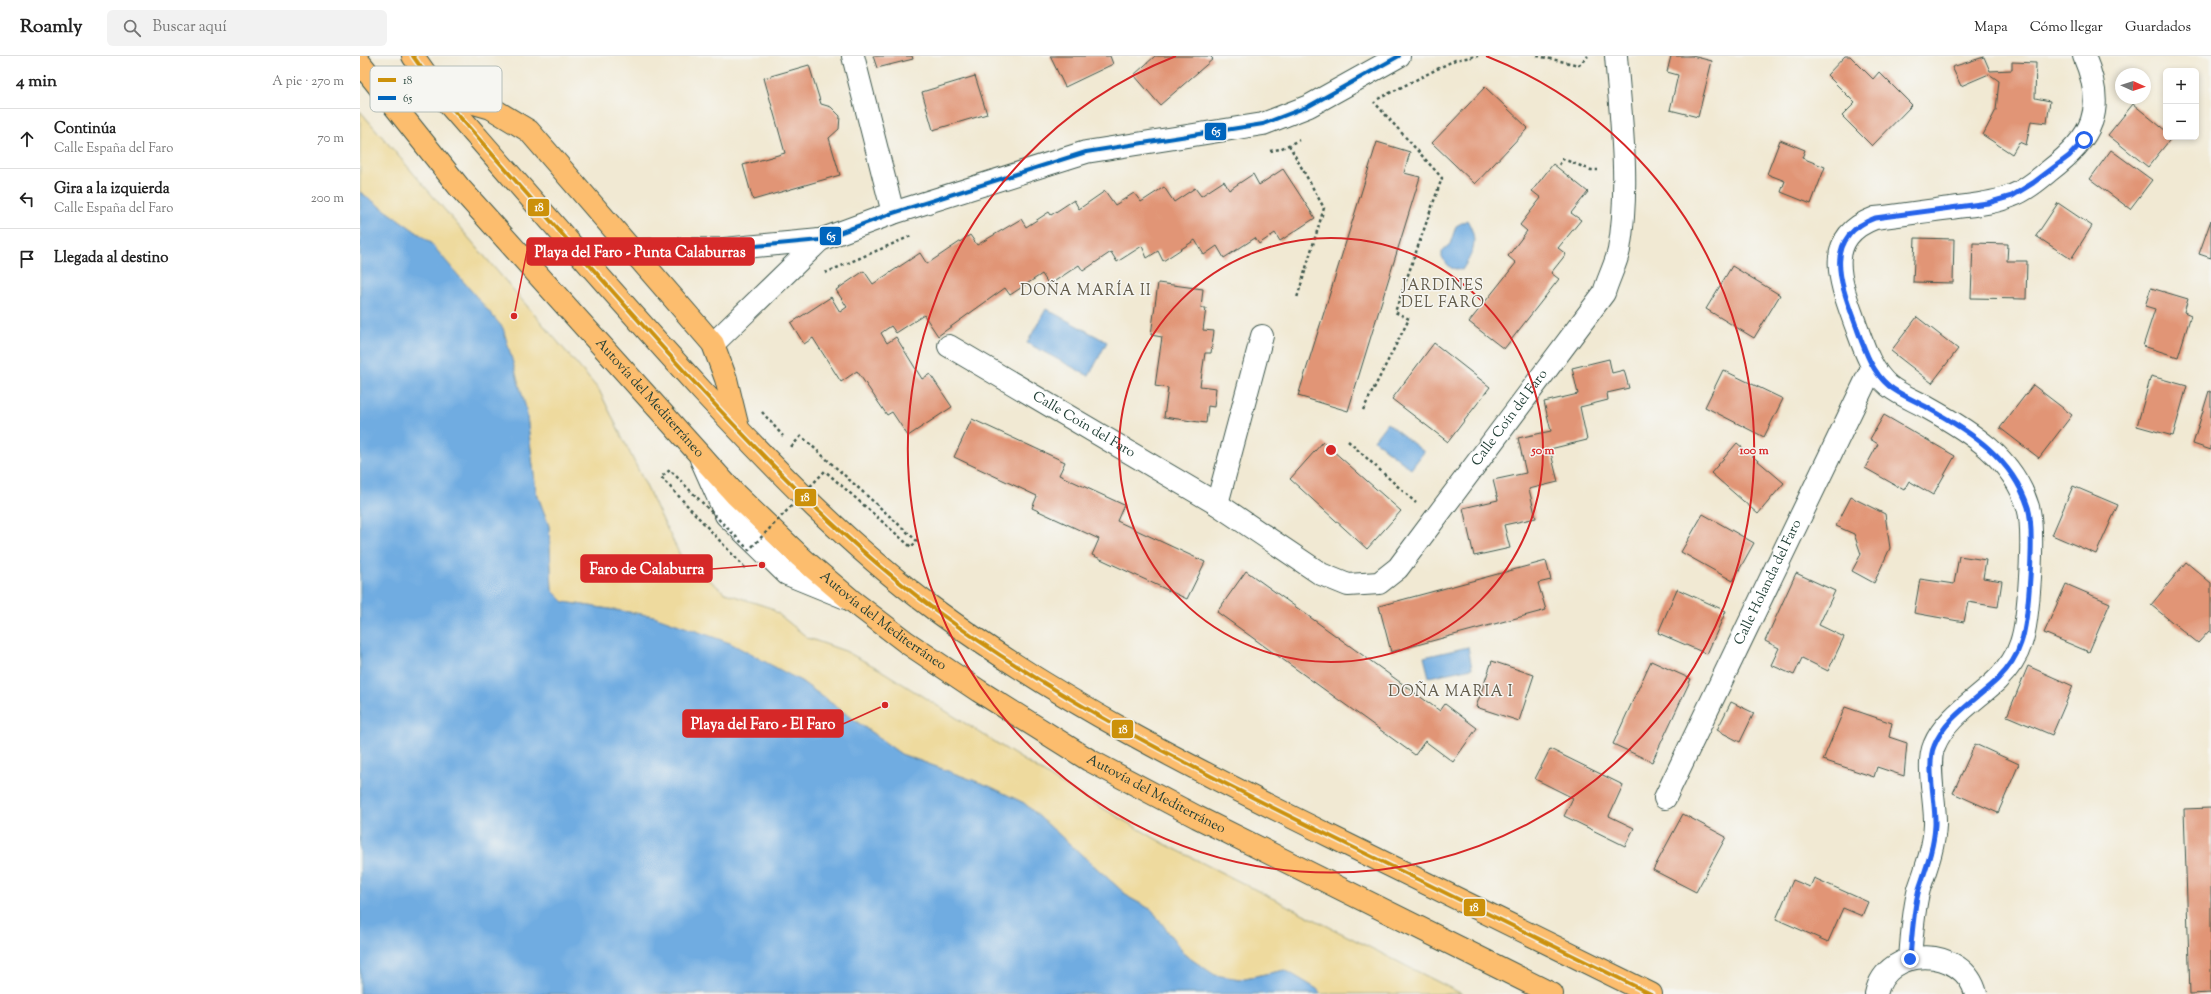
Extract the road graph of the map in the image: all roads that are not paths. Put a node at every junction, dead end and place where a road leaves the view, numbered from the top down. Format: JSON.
{"nodes":[{"id":1,"x":413,"y":56,"type":"edge"},
{"id":2,"x":853,"y":56,"type":"edge"},
{"id":3,"x":1399,"y":56,"type":"edge"},
{"id":4,"x":1616,"y":56,"type":"edge"},
{"id":5,"x":2084,"y":56,"type":"edge"},
{"id":6,"x":360,"y":62,"type":"edge"},
{"id":7,"x":420,"y":66,"type":"edge"},
{"id":8,"x":370,"y":75,"type":"edge"},
{"id":9,"x":399,"y":112,"type":"edge"},
{"id":10,"x":456,"y":112,"type":"edge"},
{"id":11,"x":498,"y":112,"type":"edge"},
{"id":12,"x":893,"y":213,"type":"junction"},
{"id":13,"x":820,"y":240,"type":"junction"},
{"id":14,"x":632,"y":250,"type":"junction"},
{"id":15,"x":1262,"y":336,"type":"dead end"},
{"id":16,"x":713,"y":344,"type":"junction"},
{"id":17,"x":949,"y":346,"type":"dead end"},
{"id":18,"x":1872,"y":368,"type":"junction"},
{"id":19,"x":738,"y":429,"type":"junction"},
{"id":20,"x":1218,"y":504,"type":"junction"},
{"id":21,"x":1665,"y":798,"type":"dead end"},
{"id":22,"x":1910,"y":959,"type":"junction"},
{"id":23,"x":1552,"y":994,"type":"edge"},
{"id":24,"x":1651,"y":994,"type":"edge"},
{"id":25,"x":1876,"y":994,"type":"edge"},
{"id":26,"x":1976,"y":994,"type":"edge"}],
"edges":[{"from":1,"to":7,"type":"highway"},
{"from":2,"to":12,"type":"street"},
{"from":3,"to":12,"type":"street"},
{"from":4,"to":20,"type":"street","name":"Calle Coín del Faro"},
{"from":5,"to":18,"type":"street"},
{"from":6,"to":8,"type":"highway","name":"Autovía del Mediterráneo"},
{"from":9,"to":23,"type":"highway","name":"Autovía del Mediterráneo"},
{"from":10,"to":19,"type":"highway"},
{"from":11,"to":14,"type":"highway"},
{"from":12,"to":13,"type":"street"},
{"from":13,"to":14,"type":"street"},
{"from":13,"to":16,"type":"street"},
{"from":14,"to":16,"type":"highway"},
{"from":15,"to":20,"type":"street"},
{"from":16,"to":19,"type":"highway"},
{"from":17,"to":20,"type":"street","name":"Calle Coín del Faro"},
{"from":18,"to":21,"type":"street","name":"Calle Holanda del Faro"},
{"from":18,"to":22,"type":"street"},
{"from":19,"to":24,"type":"highway"},
{"from":22,"to":25,"type":"street"},
{"from":22,"to":26,"type":"street"}]}
